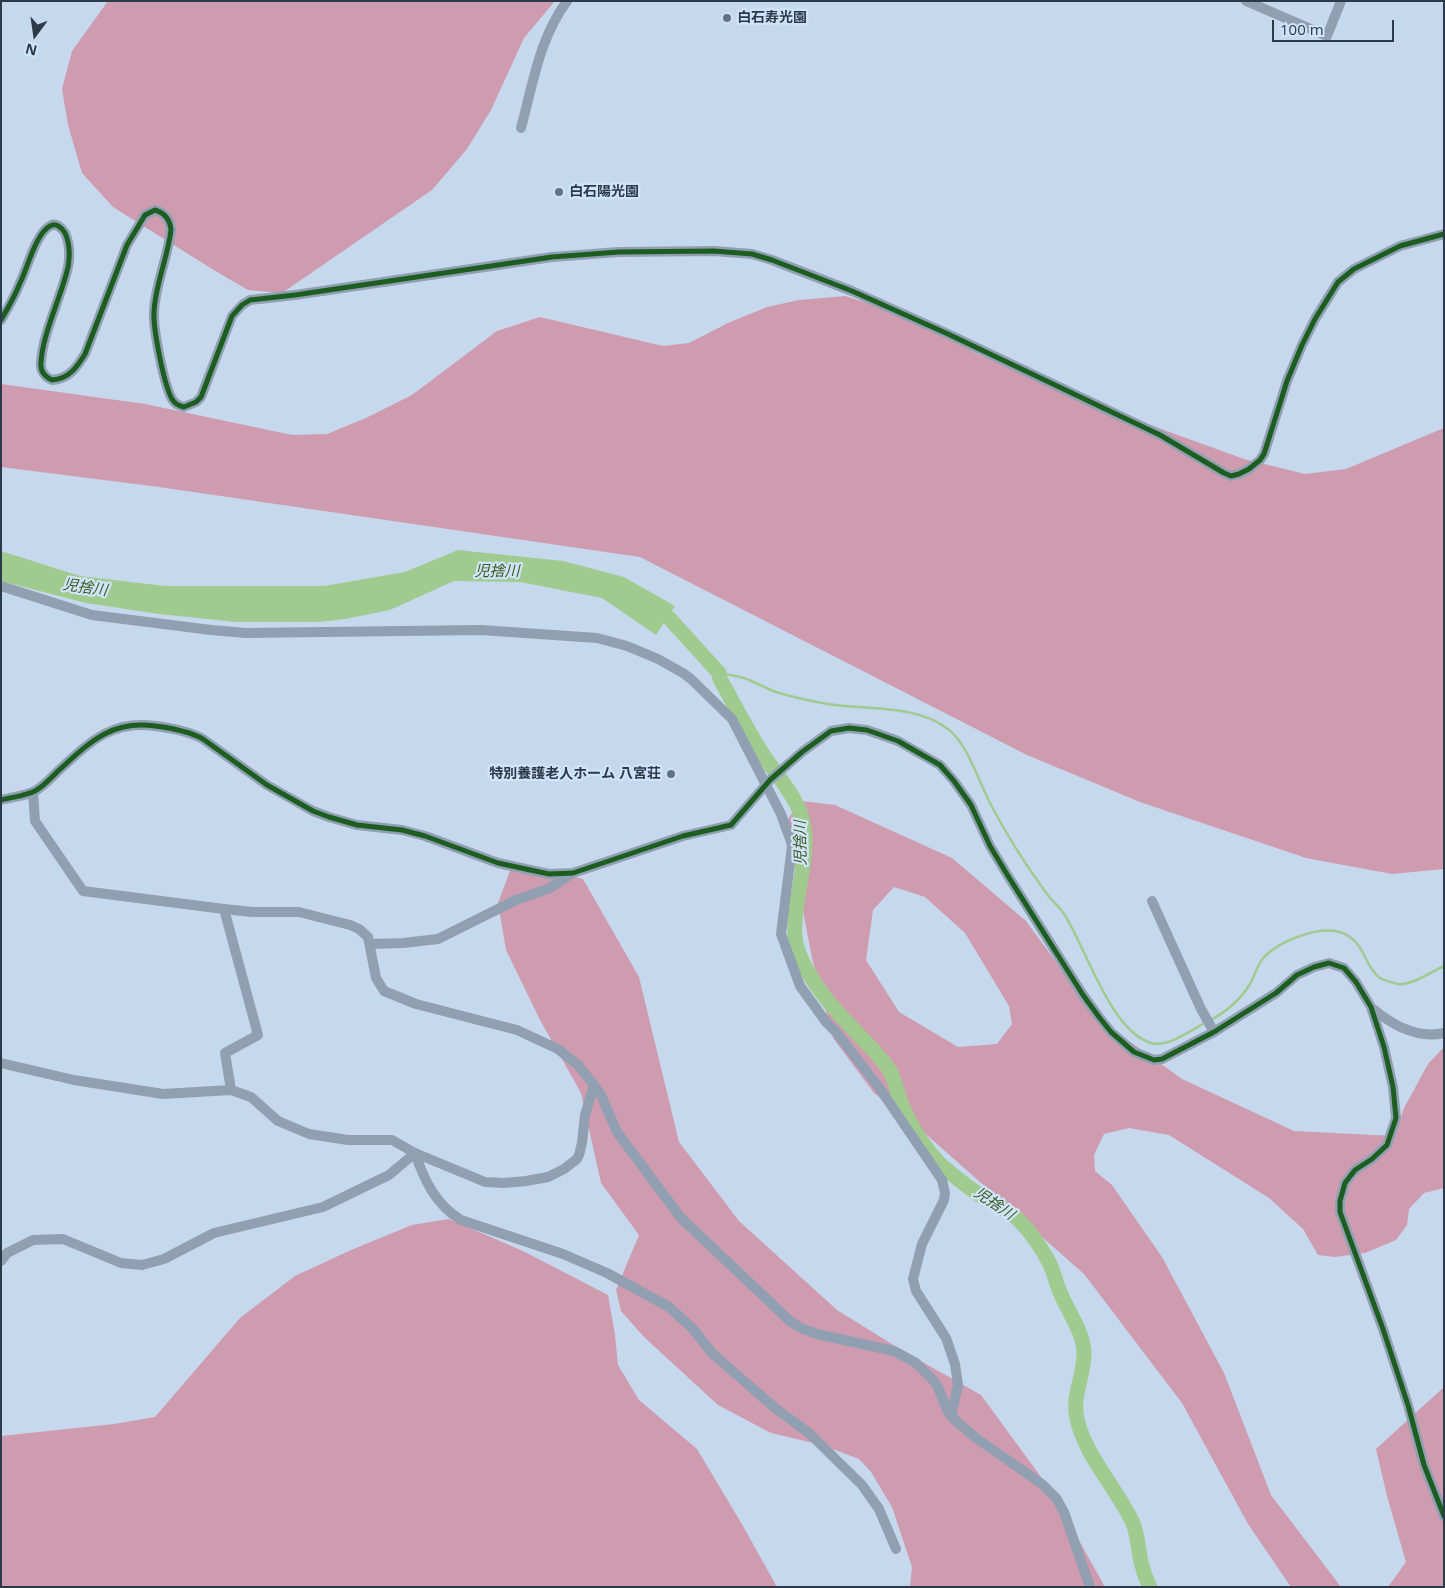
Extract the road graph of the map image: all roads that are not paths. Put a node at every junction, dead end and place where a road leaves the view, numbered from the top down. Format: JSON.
{"nodes":[{"id":1,"x":567,"y":1,"type":"edge"},
{"id":2,"x":1246,"y":1,"type":"edge"},
{"id":3,"x":1341,"y":1,"type":"edge"},
{"id":4,"x":521,"y":128,"type":"dead end"},
{"id":5,"x":1444,"y":234,"type":"edge"},
{"id":6,"x":1,"y":320,"type":"edge"},
{"id":7,"x":1,"y":586,"type":"edge"},
{"id":8,"x":768,"y":782,"type":"junction"},
{"id":9,"x":33,"y":792,"type":"junction"},
{"id":10,"x":1,"y":800,"type":"edge"},
{"id":11,"x":573,"y":873,"type":"junction"},
{"id":12,"x":1152,"y":901,"type":"dead end"},
{"id":13,"x":224,"y":909,"type":"junction"},
{"id":14,"x":370,"y":944,"type":"junction"},
{"id":15,"x":1371,"y":1007,"type":"junction"},
{"id":16,"x":1214,"y":1032,"type":"junction"},
{"id":17,"x":1444,"y":1033,"type":"edge"},
{"id":18,"x":1,"y":1063,"type":"edge"},
{"id":19,"x":594,"y":1085,"type":"junction"},
{"id":20,"x":231,"y":1090,"type":"junction"},
{"id":21,"x":414,"y":1153,"type":"junction"},
{"id":22,"x":1,"y":1261,"type":"edge"},
{"id":23,"x":951,"y":1416,"type":"junction"},
{"id":24,"x":1444,"y":1516,"type":"edge"},
{"id":25,"x":896,"y":1549,"type":"dead end"},
{"id":26,"x":1090,"y":1587,"type":"edge"}],
"edges":[{"from":1,"to":4,"type":"street"},
{"from":2,"to":3,"type":"street"},
{"from":5,"to":6,"type":"street"},
{"from":7,"to":8,"type":"street"},
{"from":8,"to":11,"type":"street"},
{"from":8,"to":16,"type":"street"},
{"from":8,"to":23,"type":"street"},
{"from":9,"to":10,"type":"street"},
{"from":9,"to":11,"type":"street"},
{"from":9,"to":13,"type":"street"},
{"from":11,"to":14,"type":"street"},
{"from":12,"to":16,"type":"street"},
{"from":13,"to":14,"type":"street"},
{"from":13,"to":20,"type":"street"},
{"from":14,"to":19,"type":"street"},
{"from":15,"to":16,"type":"street"},
{"from":15,"to":17,"type":"street"},
{"from":15,"to":24,"type":"street"},
{"from":18,"to":20,"type":"street"},
{"from":19,"to":21,"type":"street"},
{"from":19,"to":23,"type":"street"},
{"from":20,"to":21,"type":"street"},
{"from":21,"to":22,"type":"street"},
{"from":21,"to":25,"type":"street"},
{"from":23,"to":26,"type":"street"}]}
